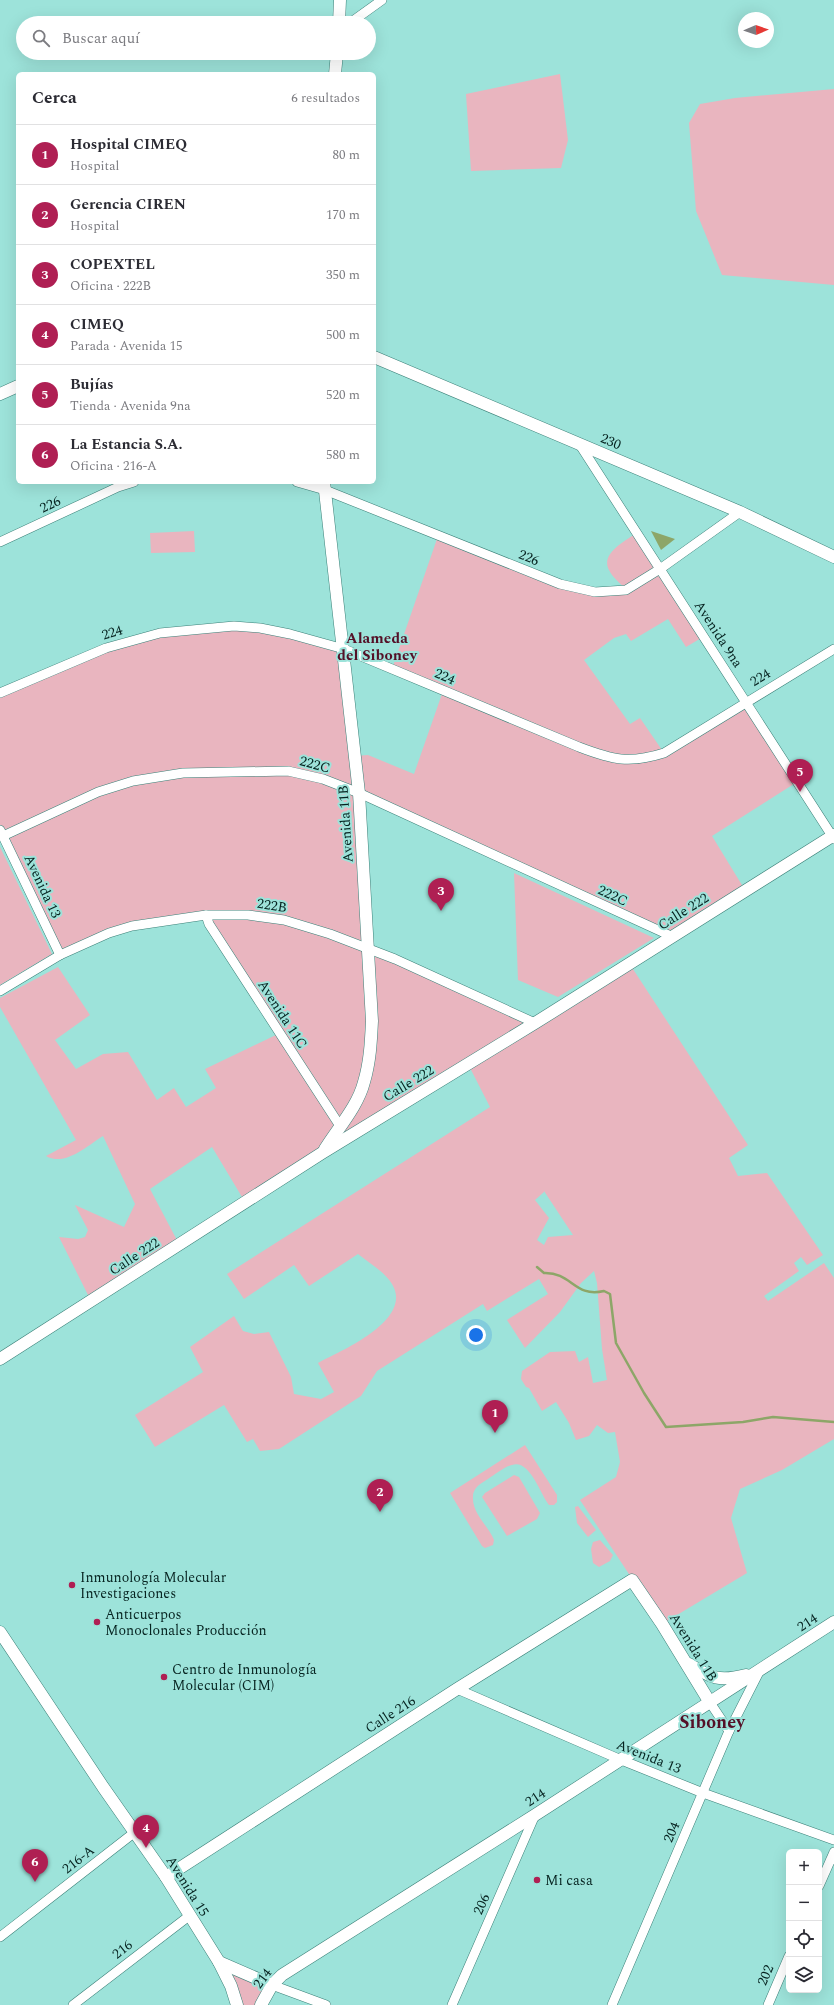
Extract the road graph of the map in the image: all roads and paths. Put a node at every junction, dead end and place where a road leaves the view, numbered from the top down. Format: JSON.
{"nodes":[{"id":1,"x":340,"y":0,"type":"edge"},
{"id":2,"x":382,"y":0,"type":"edge"},
{"id":3,"x":339,"y":16,"type":"edge"},
{"id":4,"x":360,"y":16,"type":"edge"},
{"id":5,"x":336,"y":60,"type":"edge"},
{"id":6,"x":335,"y":72,"type":"edge"},
{"id":7,"x":376,"y":357,"type":"edge"},
{"id":8,"x":16,"y":387,"type":"edge"},
{"id":9,"x":0,"y":394,"type":"edge"},
{"id":10,"x":580,"y":445,"type":"junction"},
{"id":11,"x":128,"y":484,"type":"edge"},
{"id":12,"x":310,"y":484,"type":"edge"},
{"id":13,"x":324,"y":486,"type":"edge"},
{"id":14,"x":740,"y":512,"type":"junction"},
{"id":15,"x":0,"y":542,"type":"edge"},
{"id":16,"x":834,"y":557,"type":"edge"},
{"id":17,"x":660,"y":569,"type":"junction"},
{"id":18,"x":344,"y":649,"type":"junction"},
{"id":19,"x":834,"y":649,"type":"edge"},
{"id":20,"x":0,"y":693,"type":"edge"},
{"id":21,"x":746,"y":702,"type":"junction"},
{"id":22,"x":359,"y":793,"type":"junction"},
{"id":23,"x":2,"y":833,"type":"edge"},
{"id":24,"x":833,"y":837,"type":"edge"},
{"id":25,"x":206,"y":915,"type":"junction"},
{"id":26,"x":671,"y":936,"type":"junction"},
{"id":27,"x":369,"y":950,"type":"junction"},
{"id":28,"x":60,"y":955,"type":"junction"},
{"id":29,"x":0,"y":991,"type":"edge"},
{"id":30,"x":536,"y":1023,"type":"junction"},
{"id":31,"x":340,"y":1126,"type":"junction"},
{"id":32,"x":322,"y":1153,"type":"junction"},
{"id":33,"x":0,"y":1359,"type":"edge"},
{"id":34,"x":632,"y":1580,"type":"joint"},
{"id":35,"x":834,"y":1622,"type":"edge"},
{"id":36,"x":0,"y":1632,"type":"edge"},
{"id":37,"x":686,"y":1661,"type":"junction"},
{"id":38,"x":758,"y":1672,"type":"junction"},
{"id":39,"x":457,"y":1689,"type":"junction"},
{"id":40,"x":709,"y":1701,"type":"junction"},
{"id":41,"x":729,"y":1731,"type":"junction"},
{"id":42,"x":619,"y":1759,"type":"junction"},
{"id":43,"x":703,"y":1793,"type":"junction"},
{"id":44,"x":535,"y":1815,"type":"junction"},
{"id":45,"x":135,"y":1832,"type":"junction"},
{"id":46,"x":834,"y":1840,"type":"edge"},
{"id":47,"x":834,"y":1852,"type":"edge"},
{"id":48,"x":166,"y":1877,"type":"junction"},
{"id":49,"x":819,"y":1885,"type":"edge"},
{"id":50,"x":189,"y":1916,"type":"junction"},
{"id":51,"x":0,"y":1937,"type":"edge"},
{"id":52,"x":789,"y":1957,"type":"edge"},
{"id":53,"x":219,"y":1962,"type":"junction"},
{"id":54,"x":272,"y":1985,"type":"junction"},
{"id":55,"x":73,"y":2005,"type":"edge"},
{"id":56,"x":237,"y":2005,"type":"edge"},
{"id":57,"x":261,"y":2005,"type":"edge"},
{"id":58,"x":326,"y":2005,"type":"edge"},
{"id":59,"x":452,"y":2005,"type":"edge"},
{"id":60,"x":612,"y":2005,"type":"edge"},
{"id":61,"x":768,"y":2005,"type":"edge"}],
"edges":[{"from":1,"to":3,"type":"street"},
{"from":2,"to":4,"type":"street"},
{"from":5,"to":6,"type":"street"},
{"from":7,"to":10,"type":"street","name":"230"},
{"from":8,"to":9,"type":"street"},
{"from":10,"to":14,"type":"street","name":"230"},
{"from":10,"to":17,"type":"street","name":"Avenida 9na"},
{"from":11,"to":15,"type":"street","name":"226"},
{"from":12,"to":13,"type":"street","name":"226"},
{"from":13,"to":17,"type":"street","name":"226"},
{"from":13,"to":18,"type":"street","name":"Avenida 11B"},
{"from":14,"to":16,"type":"street","name":"230"},
{"from":14,"to":17,"type":"street","name":"226"},
{"from":17,"to":21,"type":"street","name":"Avenida 9na"},
{"from":18,"to":20,"type":"street","name":"224"},
{"from":18,"to":21,"type":"street","name":"224"},
{"from":18,"to":22,"type":"street","name":"Avenida 11B"},
{"from":19,"to":21,"type":"street","name":"224"},
{"from":21,"to":24,"type":"street","name":"Avenida 9na"},
{"from":22,"to":23,"type":"street","name":"222C"},
{"from":22,"to":26,"type":"street","name":"222C"},
{"from":22,"to":27,"type":"street","name":"Avenida 11B"},
{"from":23,"to":28,"type":"street","name":"Avenida 13"},
{"from":24,"to":26,"type":"street","name":"Calle 222"},
{"from":25,"to":27,"type":"street","name":"222B"},
{"from":25,"to":28,"type":"street","name":"222B"},
{"from":25,"to":31,"type":"street","name":"Avenida 11C"},
{"from":26,"to":30,"type":"street","name":"Calle 222"},
{"from":27,"to":30,"type":"street","name":"222B"},
{"from":27,"to":31,"type":"street","name":"Avenida 11B"},
{"from":28,"to":29,"type":"street","name":"222B"},
{"from":30,"to":32,"type":"street","name":"Calle 222"},
{"from":31,"to":32,"type":"street","name":"Avenida 11B"},
{"from":32,"to":33,"type":"street","name":"Calle 222"},
{"from":34,"to":37,"type":"street","name":"Avenida 11B"},
{"from":34,"to":39,"type":"street","name":"Calle 216"},
{"from":35,"to":38,"type":"street","name":"214"},
{"from":36,"to":45,"type":"street","name":"Avenida 15"},
{"from":37,"to":38,"type":"street"},
{"from":37,"to":40,"type":"street","name":"Avenida 11B"},
{"from":38,"to":40,"type":"street","name":"214"},
{"from":38,"to":41,"type":"street","name":"204"},
{"from":39,"to":42,"type":"street","name":"Avenida 13"},
{"from":39,"to":48,"type":"street","name":"Calle 216"},
{"from":40,"to":41,"type":"street","name":"Avenida 11B"},
{"from":40,"to":42,"type":"street","name":"214"},
{"from":41,"to":43,"type":"street","name":"204"},
{"from":42,"to":43,"type":"street","name":"Avenida 13"},
{"from":42,"to":44,"type":"street","name":"214"},
{"from":43,"to":46,"type":"street","name":"Avenida 13"},
{"from":43,"to":60,"type":"street","name":"204"},
{"from":44,"to":54,"type":"street","name":"214"},
{"from":44,"to":59,"type":"street","name":"206"},
{"from":45,"to":48,"type":"street","name":"Avenida 15"},
{"from":45,"to":51,"type":"street","name":"216-A"},
{"from":47,"to":49,"type":"street"},
{"from":48,"to":50,"type":"street","name":"Avenida 15"},
{"from":50,"to":53,"type":"street","name":"Avenida 15"},
{"from":50,"to":55,"type":"street","name":"216"},
{"from":52,"to":61,"type":"street","name":"202"},
{"from":53,"to":54,"type":"street"},
{"from":53,"to":56,"type":"street","name":"Avenida 15"},
{"from":54,"to":57,"type":"street","name":"214"},
{"from":54,"to":58,"type":"street"}]}
